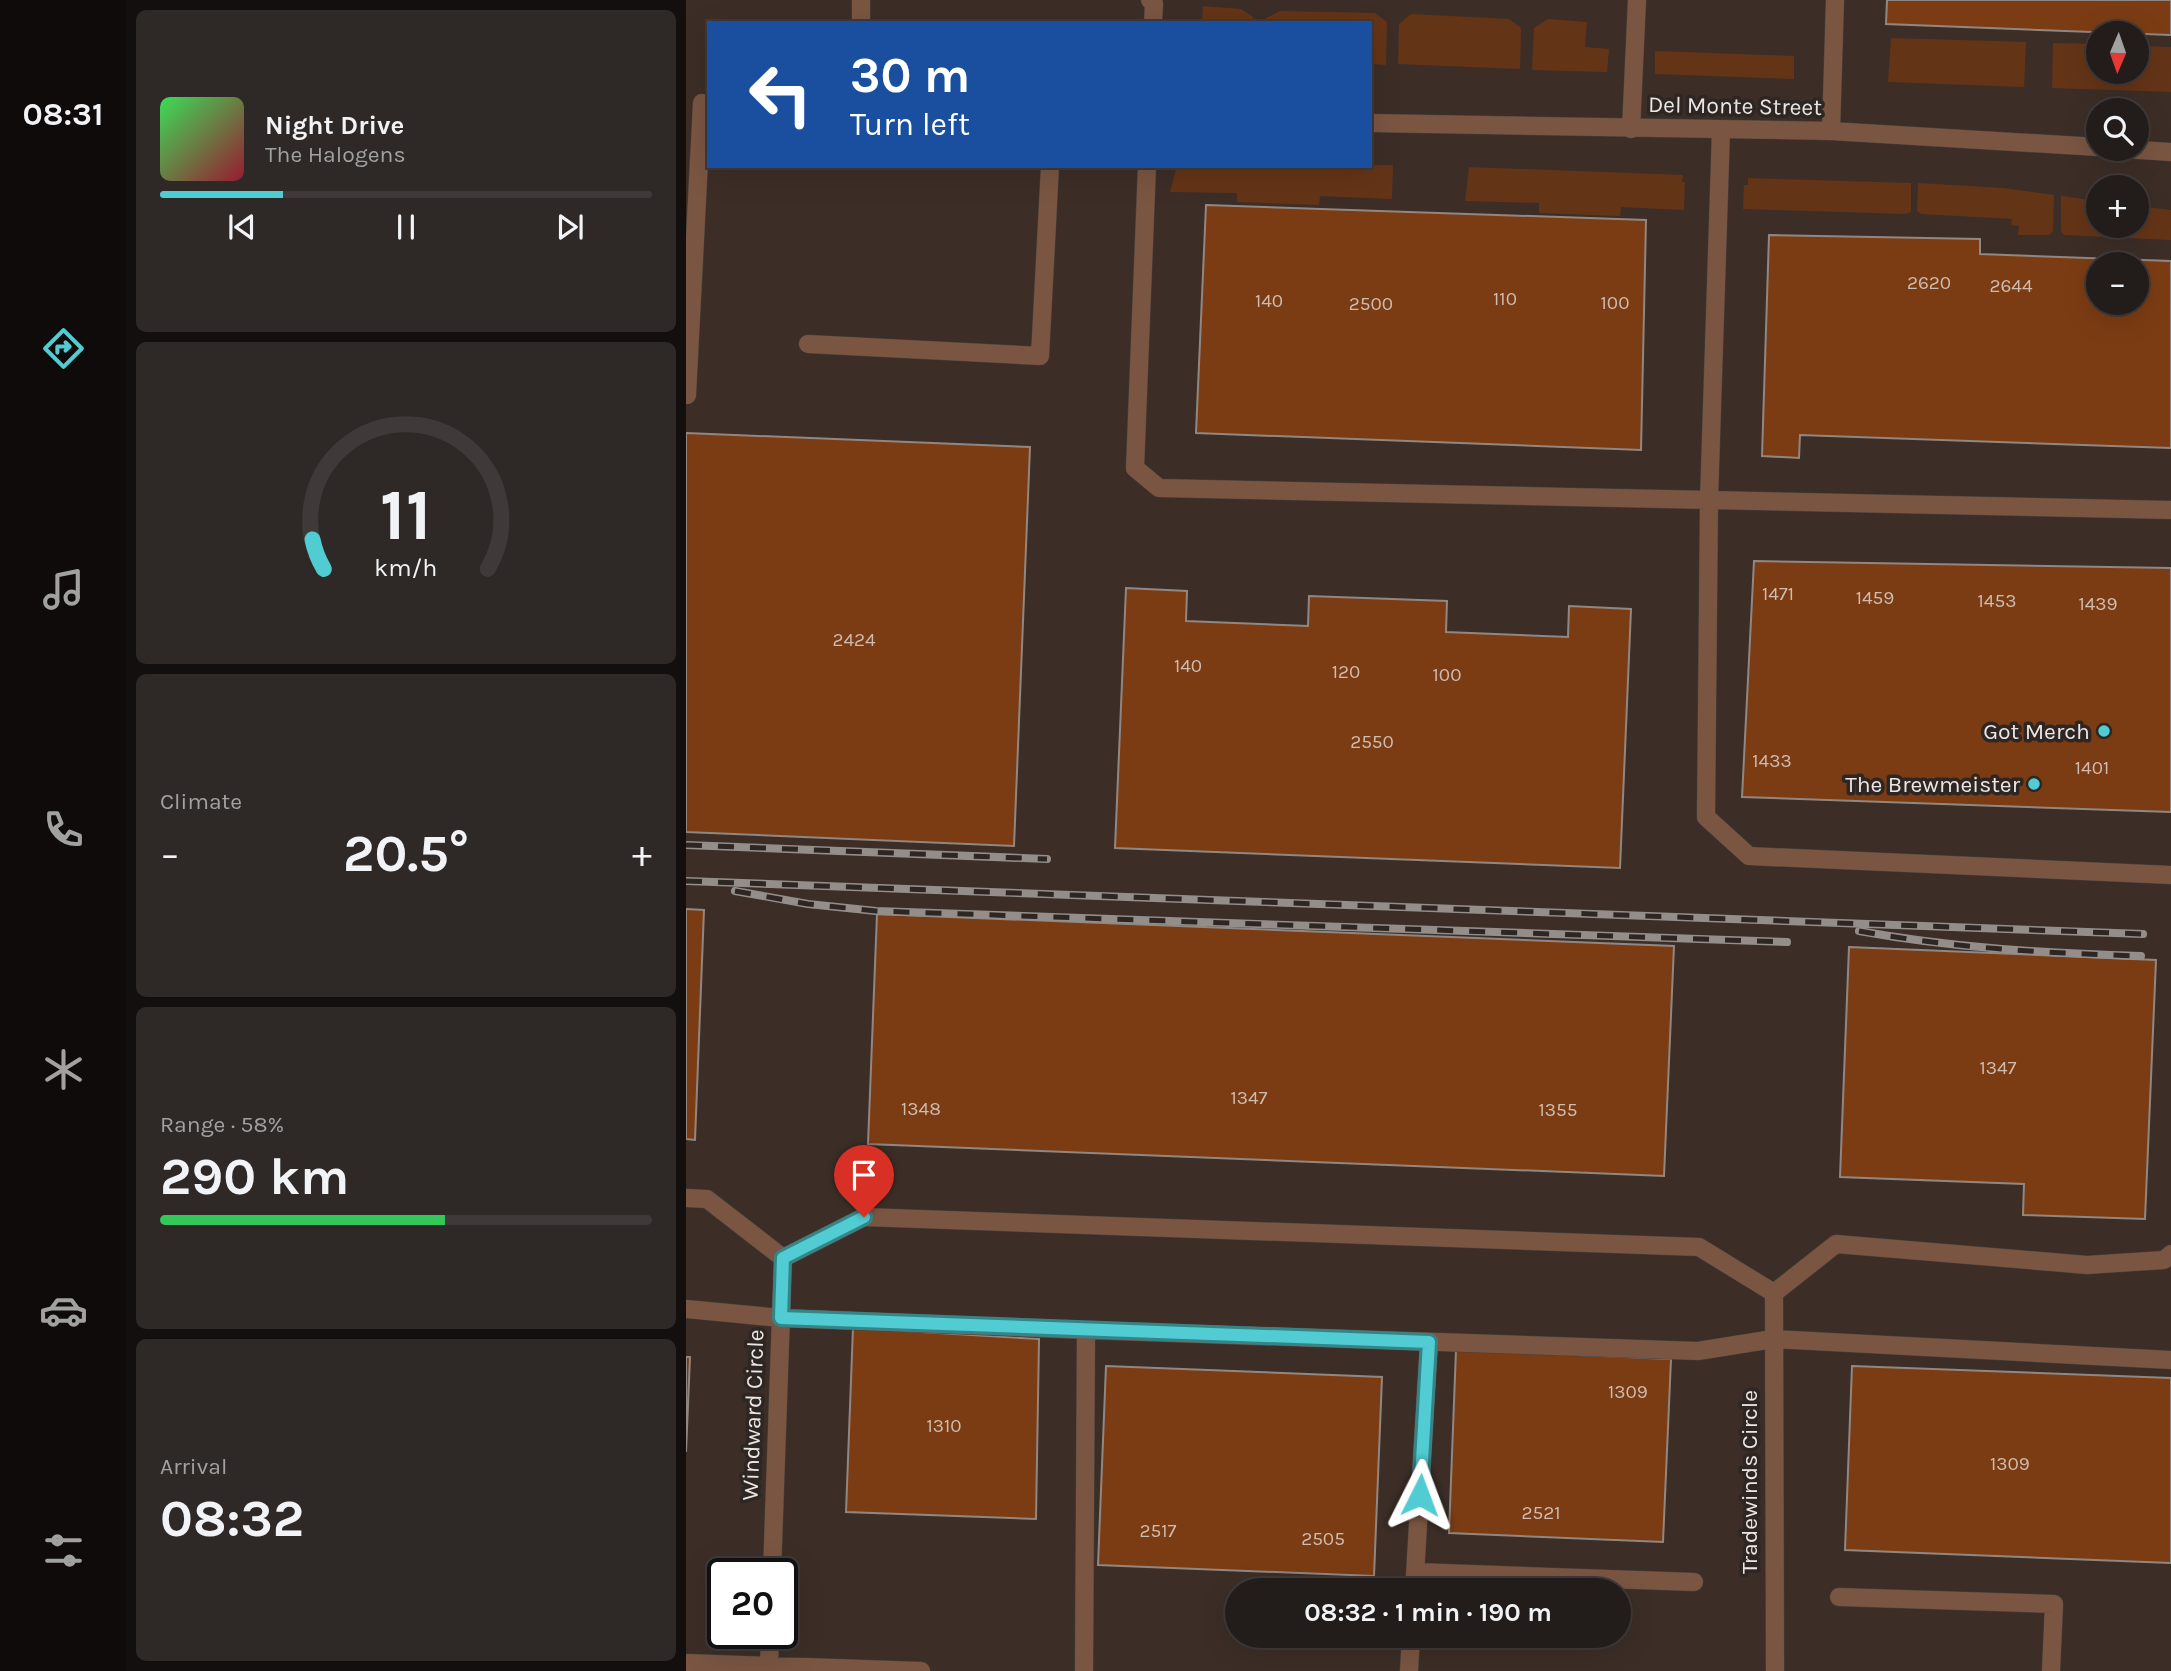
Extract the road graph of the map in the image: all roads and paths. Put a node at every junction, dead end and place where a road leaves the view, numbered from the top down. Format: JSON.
{"nodes":[{"id":1,"x":861,"y":0,"type":"edge"},
{"id":2,"x":1150,"y":0,"type":"edge"},
{"id":3,"x":1637,"y":0,"type":"edge"},
{"id":4,"x":1835,"y":0,"type":"edge"},
{"id":5,"x":861,"y":21,"type":"edge"},
{"id":6,"x":1153,"y":21,"type":"edge"},
{"id":7,"x":699,"y":103,"type":"edge"},
{"id":8,"x":1372,"y":123,"type":"edge"},
{"id":9,"x":1631,"y":129,"type":"junction"},
{"id":10,"x":1721,"y":130,"type":"junction"},
{"id":11,"x":1830,"y":131,"type":"junction"},
{"id":12,"x":2086,"y":146,"type":"edge"},
{"id":13,"x":2149,"y":151,"type":"edge"},
{"id":14,"x":2171,"y":152,"type":"edge"},
{"id":15,"x":1050,"y":168,"type":"edge"},
{"id":16,"x":1147,"y":168,"type":"edge"},
{"id":17,"x":808,"y":344,"type":"dead end"},
{"id":18,"x":687,"y":395,"type":"edge"},
{"id":19,"x":1709,"y":500,"type":"junction"},
{"id":20,"x":2171,"y":510,"type":"edge"},
{"id":21,"x":2171,"y":875,"type":"edge"},
{"id":22,"x":686,"y":1198,"type":"edge"},
{"id":23,"x":2171,"y":1254,"type":"edge"},
{"id":24,"x":783,"y":1258,"type":"junction"},
{"id":25,"x":1774,"y":1293,"type":"junction"},
{"id":26,"x":686,"y":1309,"type":"edge"},
{"id":27,"x":781,"y":1318,"type":"junction"},
{"id":28,"x":1086,"y":1330,"type":"junction"},
{"id":29,"x":1773,"y":1339,"type":"junction"},
{"id":30,"x":1429,"y":1342,"type":"junction"},
{"id":31,"x":2171,"y":1360,"type":"edge"},
{"id":32,"x":773,"y":1558,"type":"edge"},
{"id":33,"x":1416,"y":1572,"type":"junction"},
{"id":34,"x":1415,"y":1578,"type":"edge"},
{"id":35,"x":1694,"y":1582,"type":"dead end"},
{"id":36,"x":1839,"y":1597,"type":"dead end"},
{"id":37,"x":1410,"y":1648,"type":"edge"},
{"id":38,"x":770,"y":1649,"type":"edge"},
{"id":39,"x":686,"y":1663,"type":"edge"},
{"id":40,"x":769,"y":1666,"type":"junction"},
{"id":41,"x":711,"y":1668,"type":"edge"},
{"id":42,"x":837,"y":1670,"type":"edge"},
{"id":43,"x":921,"y":1671,"type":"edge"},
{"id":44,"x":1084,"y":1671,"type":"edge"},
{"id":45,"x":1409,"y":1671,"type":"edge"},
{"id":46,"x":1775,"y":1671,"type":"edge"},
{"id":47,"x":2051,"y":1671,"type":"edge"}],
"edges":[{"from":1,"to":5,"type":"street"},
{"from":2,"to":6,"type":"street"},
{"from":3,"to":9,"type":"street"},
{"from":4,"to":11,"type":"street"},
{"from":7,"to":18,"type":"street"},
{"from":8,"to":9,"type":"street","name":"Del Monte Street"},
{"from":9,"to":10,"type":"street","name":"Del Monte Street"},
{"from":10,"to":11,"type":"street","name":"Del Monte Street"},
{"from":10,"to":19,"type":"street"},
{"from":11,"to":12,"type":"street","name":"Del Monte Street"},
{"from":13,"to":14,"type":"street"},
{"from":15,"to":17,"type":"street"},
{"from":16,"to":19,"type":"street"},
{"from":19,"to":20,"type":"street"},
{"from":19,"to":21,"type":"street"},
{"from":22,"to":24,"type":"street"},
{"from":23,"to":25,"type":"street"},
{"from":24,"to":25,"type":"street"},
{"from":24,"to":27,"type":"street","name":"Windward Circle"},
{"from":25,"to":29,"type":"street","name":"Tradewinds Circle"},
{"from":26,"to":27,"type":"street"},
{"from":27,"to":28,"type":"street"},
{"from":27,"to":32,"type":"street","name":"Windward Circle"},
{"from":28,"to":30,"type":"street"},
{"from":28,"to":44,"type":"street"},
{"from":29,"to":30,"type":"street"},
{"from":29,"to":31,"type":"street"},
{"from":29,"to":46,"type":"street","name":"Tradewinds Circle"},
{"from":30,"to":33,"type":"street"},
{"from":33,"to":34,"type":"street"},
{"from":33,"to":35,"type":"street"},
{"from":36,"to":47,"type":"street"},
{"from":37,"to":45,"type":"street"},
{"from":38,"to":40,"type":"street"},
{"from":39,"to":41,"type":"street"},
{"from":40,"to":41,"type":"street"},
{"from":40,"to":42,"type":"street"},
{"from":42,"to":43,"type":"street"}]}
